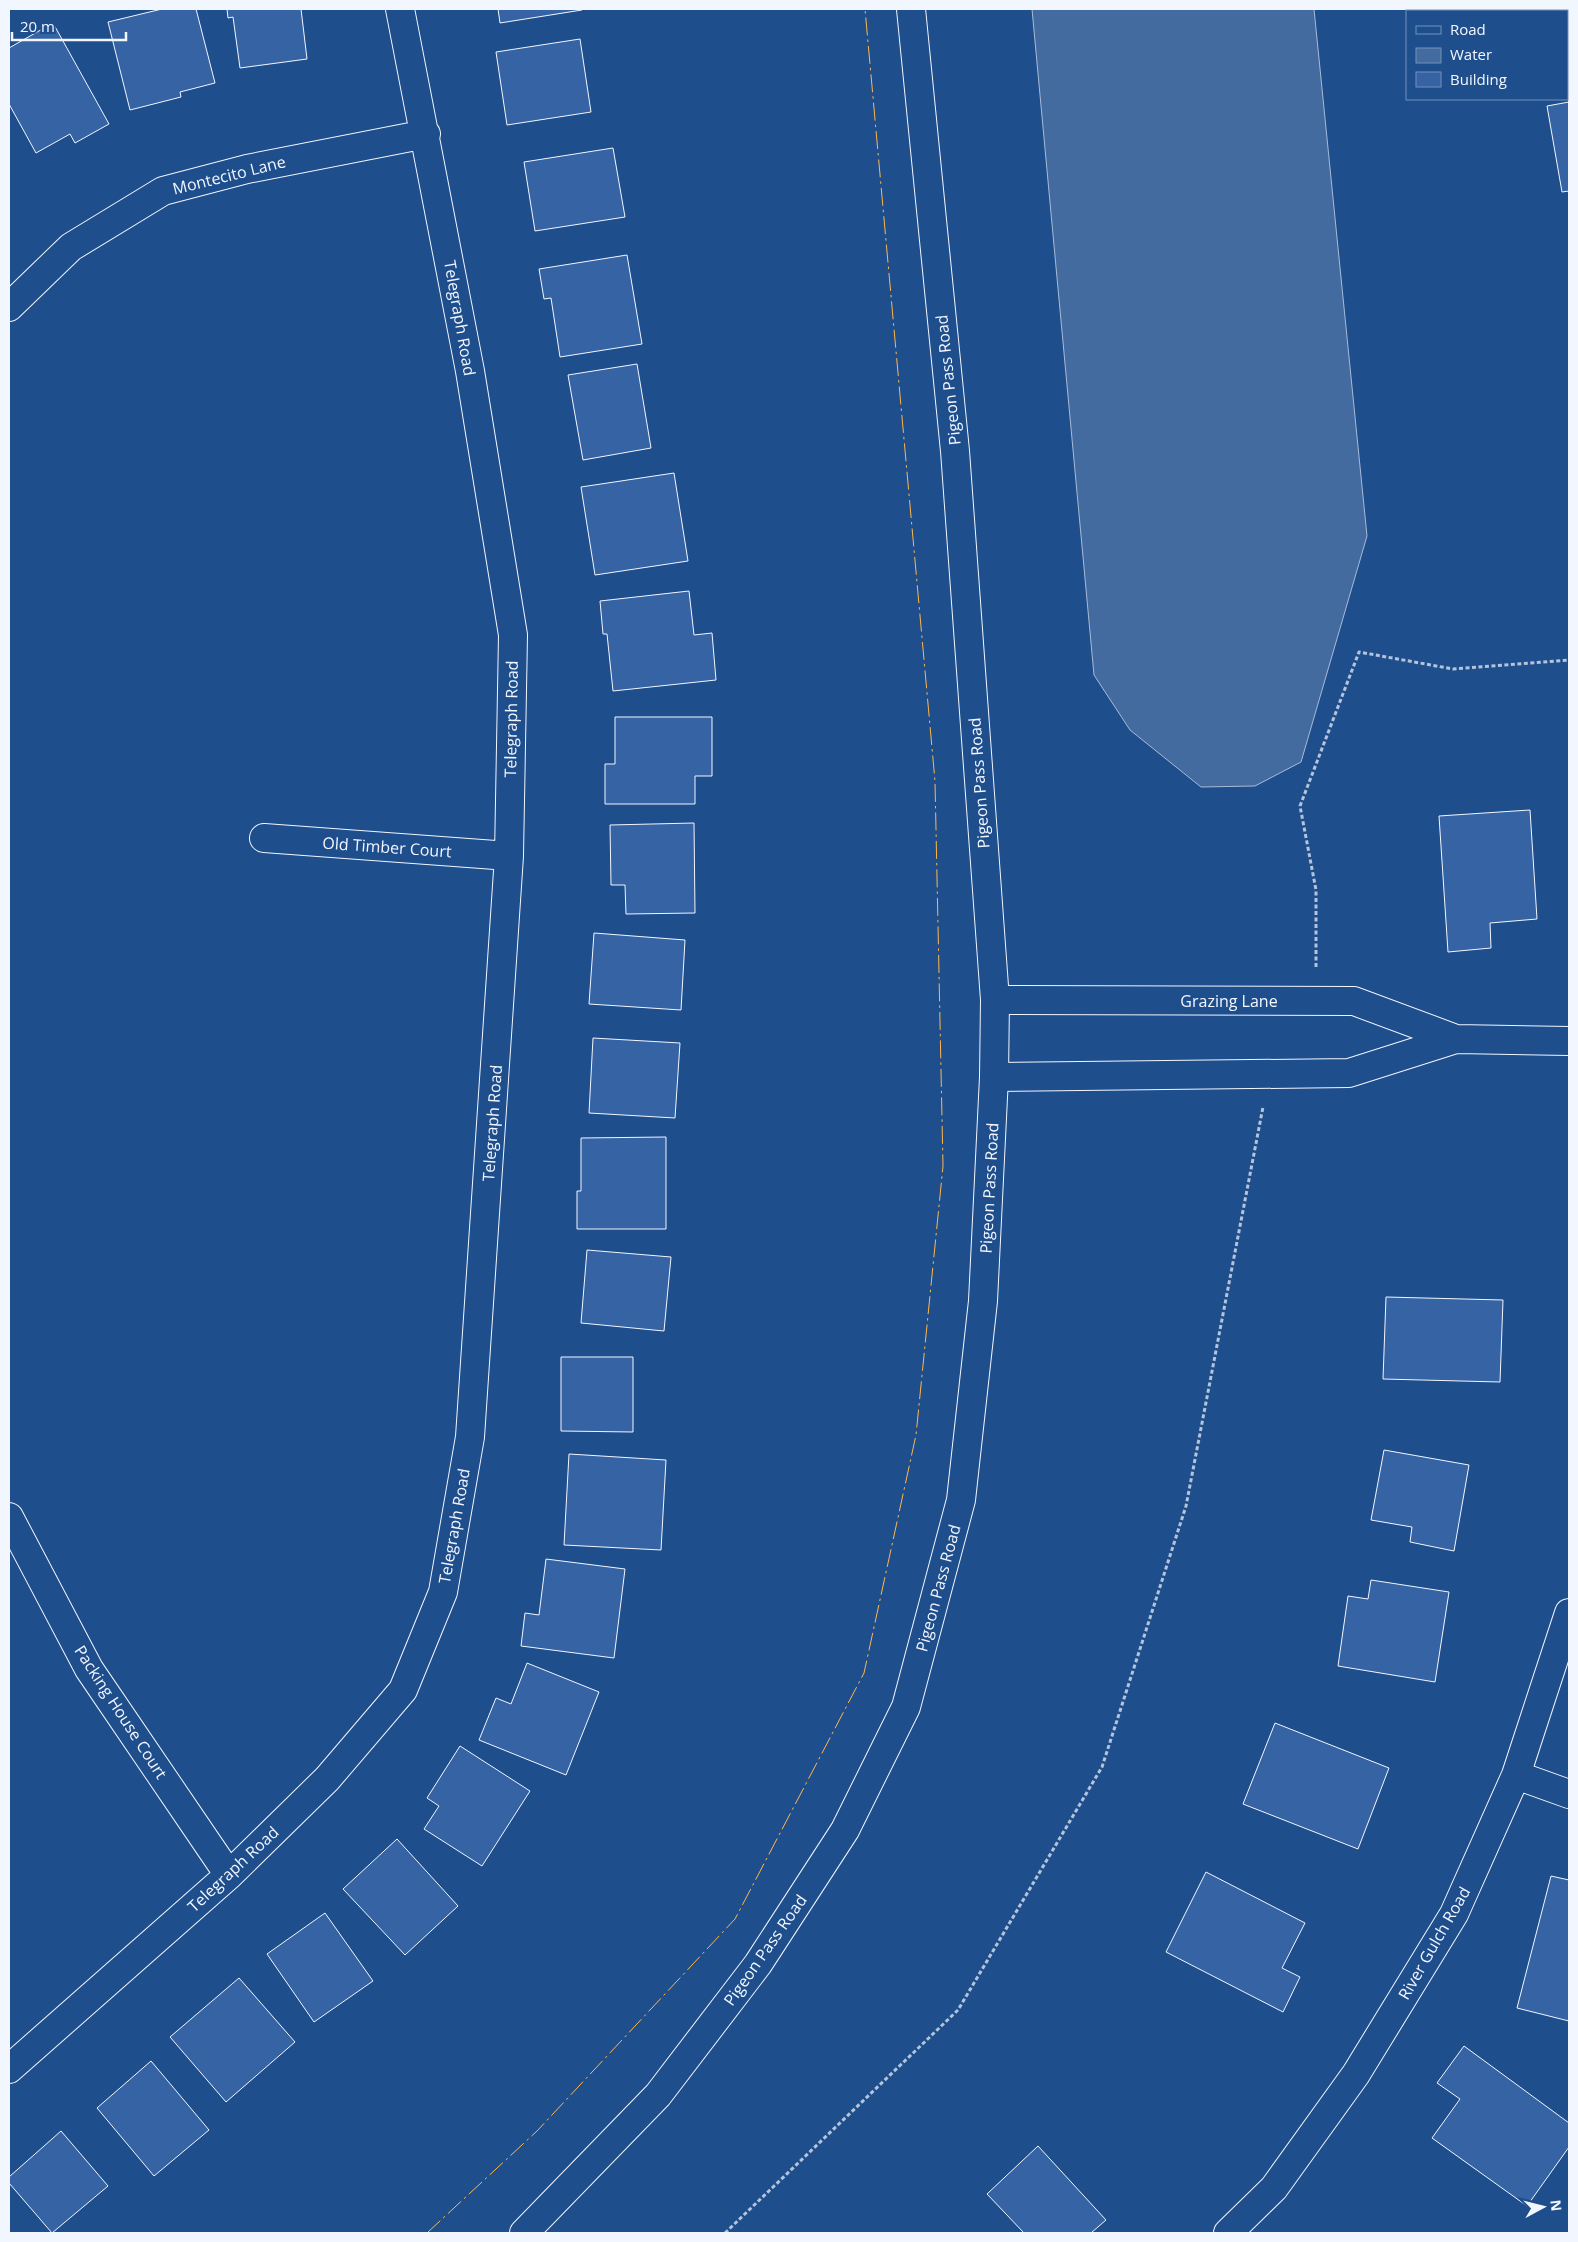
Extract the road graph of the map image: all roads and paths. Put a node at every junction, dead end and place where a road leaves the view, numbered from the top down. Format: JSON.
{"nodes":[{"id":1,"x":400,"y":9,"type":"edge"},
{"id":2,"x":911,"y":9,"type":"edge"},
{"id":3,"x":426,"y":134,"type":"junction"},
{"id":4,"x":9,"y":307,"type":"edge"},
{"id":5,"x":1569,"y":660,"type":"edge"},
{"id":6,"x":264,"y":838,"type":"dead end"},
{"id":7,"x":510,"y":856,"type":"junction"},
{"id":8,"x":995,"y":1000,"type":"junction"},
{"id":9,"x":1316,"y":1001,"type":"junction"},
{"id":10,"x":1456,"y":1039,"type":"junction"},
{"id":11,"x":1569,"y":1041,"type":"edge"},
{"id":12,"x":1269,"y":1074,"type":"junction"},
{"id":13,"x":994,"y":1077,"type":"junction"},
{"id":14,"x":9,"y":1517,"type":"edge"},
{"id":15,"x":1569,"y":1613,"type":"edge"},
{"id":16,"x":1516,"y":1776,"type":"junction"},
{"id":17,"x":1569,"y":1794,"type":"edge"},
{"id":18,"x":229,"y":1875,"type":"junction"},
{"id":19,"x":9,"y":2069,"type":"edge"},
{"id":20,"x":524,"y":2233,"type":"edge"},
{"id":21,"x":726,"y":2233,"type":"edge"},
{"id":22,"x":1228,"y":2233,"type":"edge"}],
"edges":[{"from":1,"to":3,"type":"street","name":"Telegraph Road"},
{"from":2,"to":8,"type":"street","name":"Pigeon Pass Road"},
{"from":3,"to":4,"type":"street","name":"Montecito Lane"},
{"from":3,"to":7,"type":"street","name":"Telegraph Road"},
{"from":5,"to":9,"type":"path"},
{"from":6,"to":7,"type":"street","name":"Old Timber Court"},
{"from":7,"to":18,"type":"street","name":"Telegraph Road"},
{"from":8,"to":9,"type":"street","name":"Grazing Lane"},
{"from":8,"to":13,"type":"street","name":"Pigeon Pass Road"},
{"from":9,"to":10,"type":"street","name":"Grazing Lane"},
{"from":10,"to":11,"type":"street","name":"Grazing Lane"},
{"from":10,"to":12,"type":"street","name":"Grazing Lane"},
{"from":12,"to":13,"type":"street","name":"Grazing Lane"},
{"from":12,"to":21,"type":"path"},
{"from":13,"to":20,"type":"street","name":"Pigeon Pass Road"},
{"from":14,"to":18,"type":"street","name":"Packing House Court"},
{"from":15,"to":16,"type":"street","name":"River Gulch Road"},
{"from":16,"to":17,"type":"street"},
{"from":16,"to":22,"type":"street","name":"River Gulch Road"},
{"from":18,"to":19,"type":"street","name":"Telegraph Road"}]}
